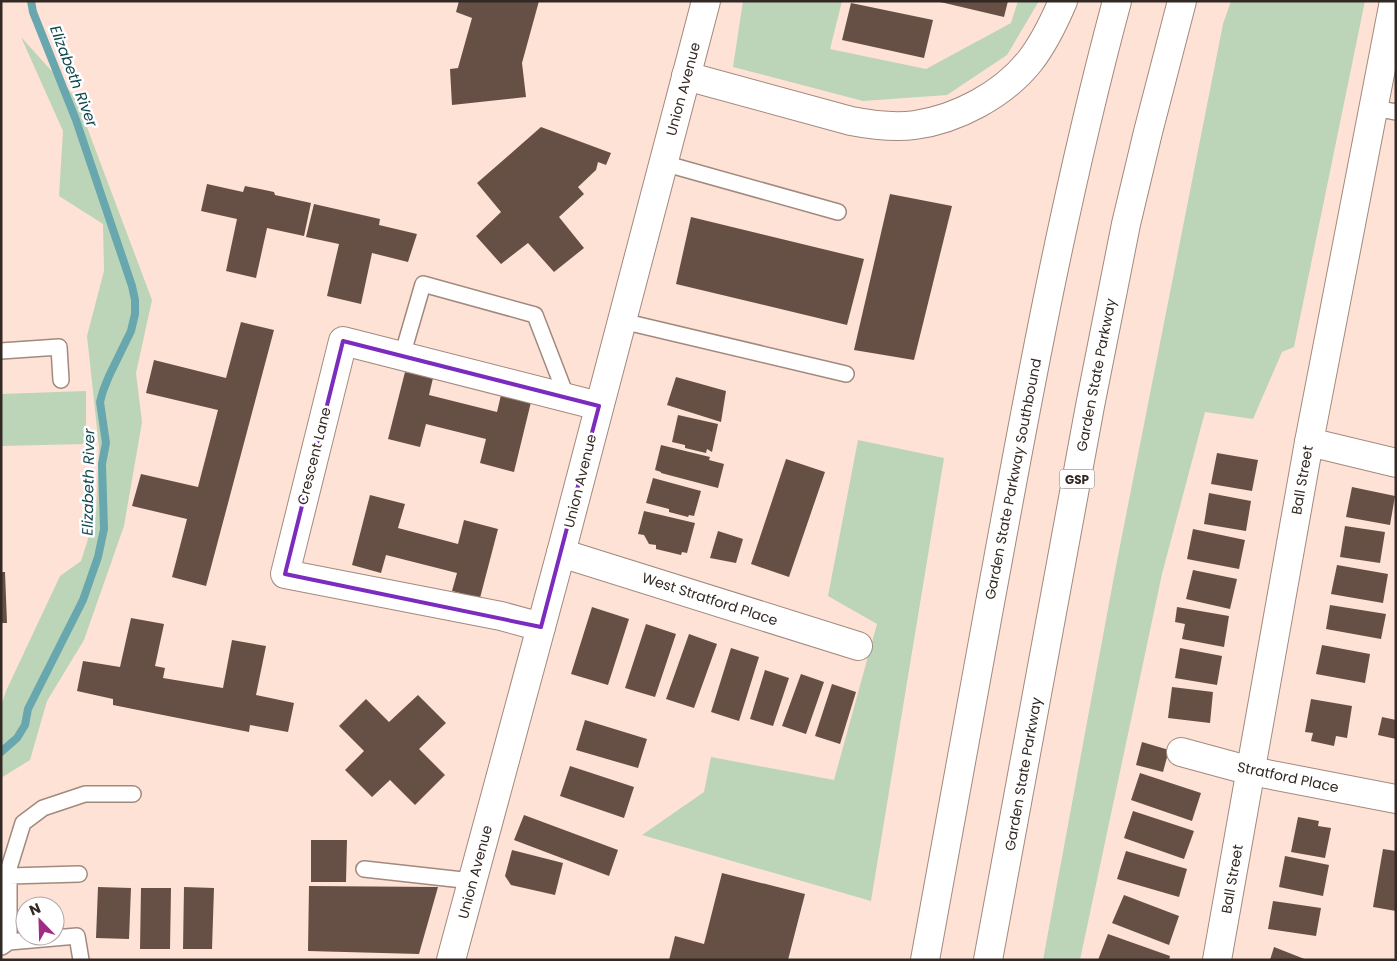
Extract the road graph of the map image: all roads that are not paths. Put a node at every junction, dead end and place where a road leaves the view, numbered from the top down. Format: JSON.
{"nodes":[{"id":1,"x":706,"y":1,"type":"edge"},
{"id":2,"x":1063,"y":1,"type":"edge"},
{"id":3,"x":1117,"y":1,"type":"edge"},
{"id":4,"x":1182,"y":1,"type":"edge"},
{"id":5,"x":1394,"y":1,"type":"edge"},
{"id":6,"x":686,"y":76,"type":"junction"},
{"id":7,"x":1385,"y":110,"type":"edge"},
{"id":8,"x":663,"y":163,"type":"junction"},
{"id":9,"x":838,"y":212,"type":"dead end"},
{"id":10,"x":622,"y":321,"type":"junction"},
{"id":11,"x":1,"y":351,"type":"edge"},
{"id":12,"x":402,"y":356,"type":"junction"},
{"id":13,"x":846,"y":374,"type":"dead end"},
{"id":14,"x":61,"y":380,"type":"dead end"},
{"id":15,"x":567,"y":398,"type":"junction"},
{"id":16,"x":599,"y":406,"type":"junction"},
{"id":17,"x":1309,"y":442,"type":"junction"},
{"id":18,"x":1396,"y":463,"type":"edge"},
{"id":19,"x":562,"y":553,"type":"junction"},
{"id":20,"x":541,"y":627,"type":"junction"},
{"id":21,"x":858,"y":646,"type":"dead end"},
{"id":22,"x":1181,"y":752,"type":"dead end"},
{"id":23,"x":1251,"y":771,"type":"junction"},
{"id":24,"x":133,"y":794,"type":"dead end"},
{"id":25,"x":1396,"y":799,"type":"edge"},
{"id":26,"x":364,"y":868,"type":"dead end"},
{"id":27,"x":79,"y":874,"type":"dead end"},
{"id":28,"x":9,"y":876,"type":"junction"},
{"id":29,"x":472,"y":881,"type":"junction"},
{"id":30,"x":5,"y":944,"type":"edge"},
{"id":31,"x":80,"y":960,"type":"edge"},
{"id":32,"x":451,"y":960,"type":"edge"},
{"id":33,"x":925,"y":960,"type":"edge"},
{"id":34,"x":988,"y":960,"type":"edge"},
{"id":35,"x":1217,"y":960,"type":"edge"}],
"edges":[{"from":1,"to":6,"type":"main road","name":"Union Avenue"},
{"from":2,"to":6,"type":"main road"},
{"from":3,"to":33,"type":"main road","name":"Garden State Parkway Southbound"},
{"from":4,"to":34,"type":"main road","name":"Garden State Parkway","number":"GSP"},
{"from":5,"to":7,"type":"main road","name":"Ball Street"},
{"from":6,"to":8,"type":"main road","name":"Union Avenue"},
{"from":7,"to":17,"type":"main road","name":"Ball Street"},
{"from":8,"to":9,"type":"lane"},
{"from":8,"to":10,"type":"main road","name":"Union Avenue"},
{"from":10,"to":13,"type":"lane"},
{"from":10,"to":16,"type":"main road","name":"Union Avenue"},
{"from":11,"to":14,"type":"lane"},
{"from":12,"to":15,"type":"main road","name":"Crescent Lane"},
{"from":12,"to":15,"type":"lane"},
{"from":12,"to":20,"type":"main road","name":"Crescent Lane"},
{"from":15,"to":16,"type":"main road","name":"Crescent Lane"},
{"from":16,"to":19,"type":"main road","name":"Union Avenue"},
{"from":17,"to":18,"type":"main road"},
{"from":17,"to":23,"type":"main road","name":"Ball Street"},
{"from":19,"to":20,"type":"main road","name":"Union Avenue"},
{"from":19,"to":21,"type":"main road","name":"West Stratford Place"},
{"from":20,"to":29,"type":"main road","name":"Union Avenue"},
{"from":22,"to":23,"type":"main road","name":"Stratford Place"},
{"from":23,"to":25,"type":"main road","name":"Stratford Place"},
{"from":23,"to":35,"type":"main road","name":"Ball Street"},
{"from":24,"to":28,"type":"lane"},
{"from":26,"to":29,"type":"lane"},
{"from":27,"to":28,"type":"lane"},
{"from":28,"to":30,"type":"lane"},
{"from":29,"to":32,"type":"main road","name":"Union Avenue"},
{"from":30,"to":31,"type":"lane"}]}
